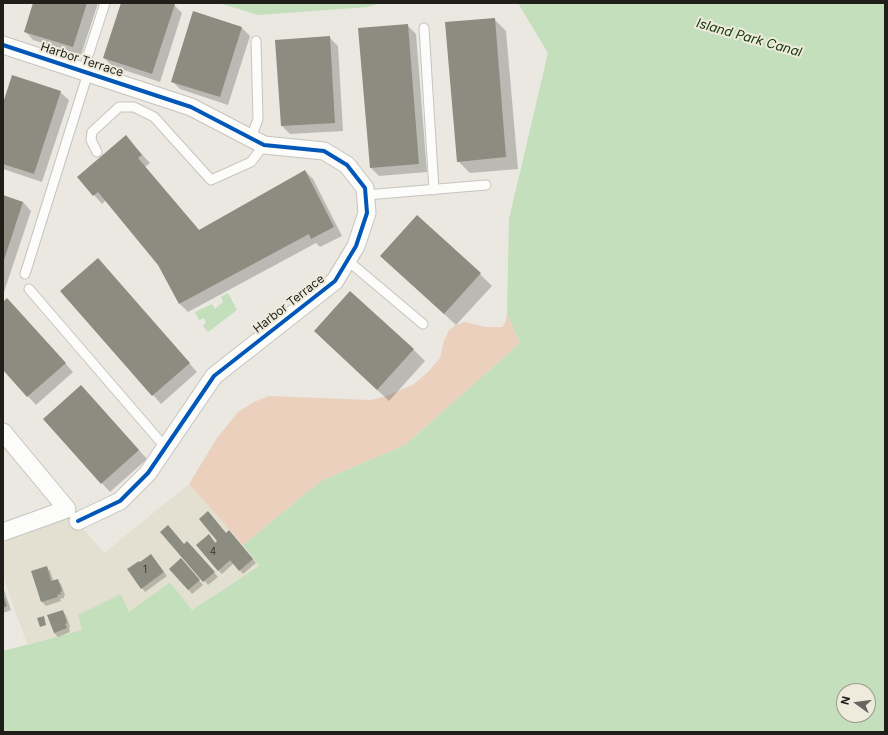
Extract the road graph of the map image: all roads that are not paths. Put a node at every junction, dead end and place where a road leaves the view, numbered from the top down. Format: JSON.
{"nodes":[{"id":1,"x":105,"y":3,"type":"edge"},
{"id":2,"x":424,"y":28,"type":"dead end"},
{"id":3,"x":256,"y":41,"type":"dead end"},
{"id":4,"x":3,"y":45,"type":"edge"},
{"id":5,"x":86,"y":72,"type":"junction"},
{"id":6,"x":139,"y":89,"type":"junction"},
{"id":7,"x":134,"y":107,"type":"junction"},
{"id":8,"x":257,"y":141,"type":"junction"},
{"id":9,"x":97,"y":152,"type":"dead end"},
{"id":10,"x":486,"y":185,"type":"dead end"},
{"id":11,"x":434,"y":190,"type":"junction"},
{"id":12,"x":366,"y":195,"type":"junction"},
{"id":13,"x":347,"y":260,"type":"junction"},
{"id":14,"x":25,"y":274,"type":"dead end"},
{"id":15,"x":29,"y":289,"type":"dead end"},
{"id":16,"x":423,"y":324,"type":"dead end"},
{"id":17,"x":3,"y":432,"type":"edge"},
{"id":18,"x":165,"y":447,"type":"junction"},
{"id":19,"x":72,"y":515,"type":"junction"},
{"id":20,"x":3,"y":532,"type":"edge"}],
"edges":[{"from":1,"to":5,"type":"lane"},
{"from":2,"to":11,"type":"lane"},
{"from":3,"to":8,"type":"lane"},
{"from":4,"to":5,"type":"street","name":"Harbor Terrace"},
{"from":5,"to":6,"type":"street","name":"Harbor Terrace"},
{"from":5,"to":14,"type":"lane"},
{"from":6,"to":7,"type":"lane"},
{"from":6,"to":8,"type":"street","name":"Harbor Terrace"},
{"from":7,"to":8,"type":"lane"},
{"from":7,"to":9,"type":"lane"},
{"from":8,"to":12,"type":"street","name":"Harbor Terrace"},
{"from":10,"to":11,"type":"lane"},
{"from":11,"to":12,"type":"lane"},
{"from":12,"to":13,"type":"street","name":"Harbor Terrace"},
{"from":13,"to":16,"type":"lane"},
{"from":13,"to":18,"type":"street","name":"Harbor Terrace"},
{"from":15,"to":18,"type":"lane"},
{"from":17,"to":19,"type":"street"},
{"from":18,"to":19,"type":"street","name":"Harbor Terrace"},
{"from":19,"to":20,"type":"street","name":"Harbor Terrace"}]}
